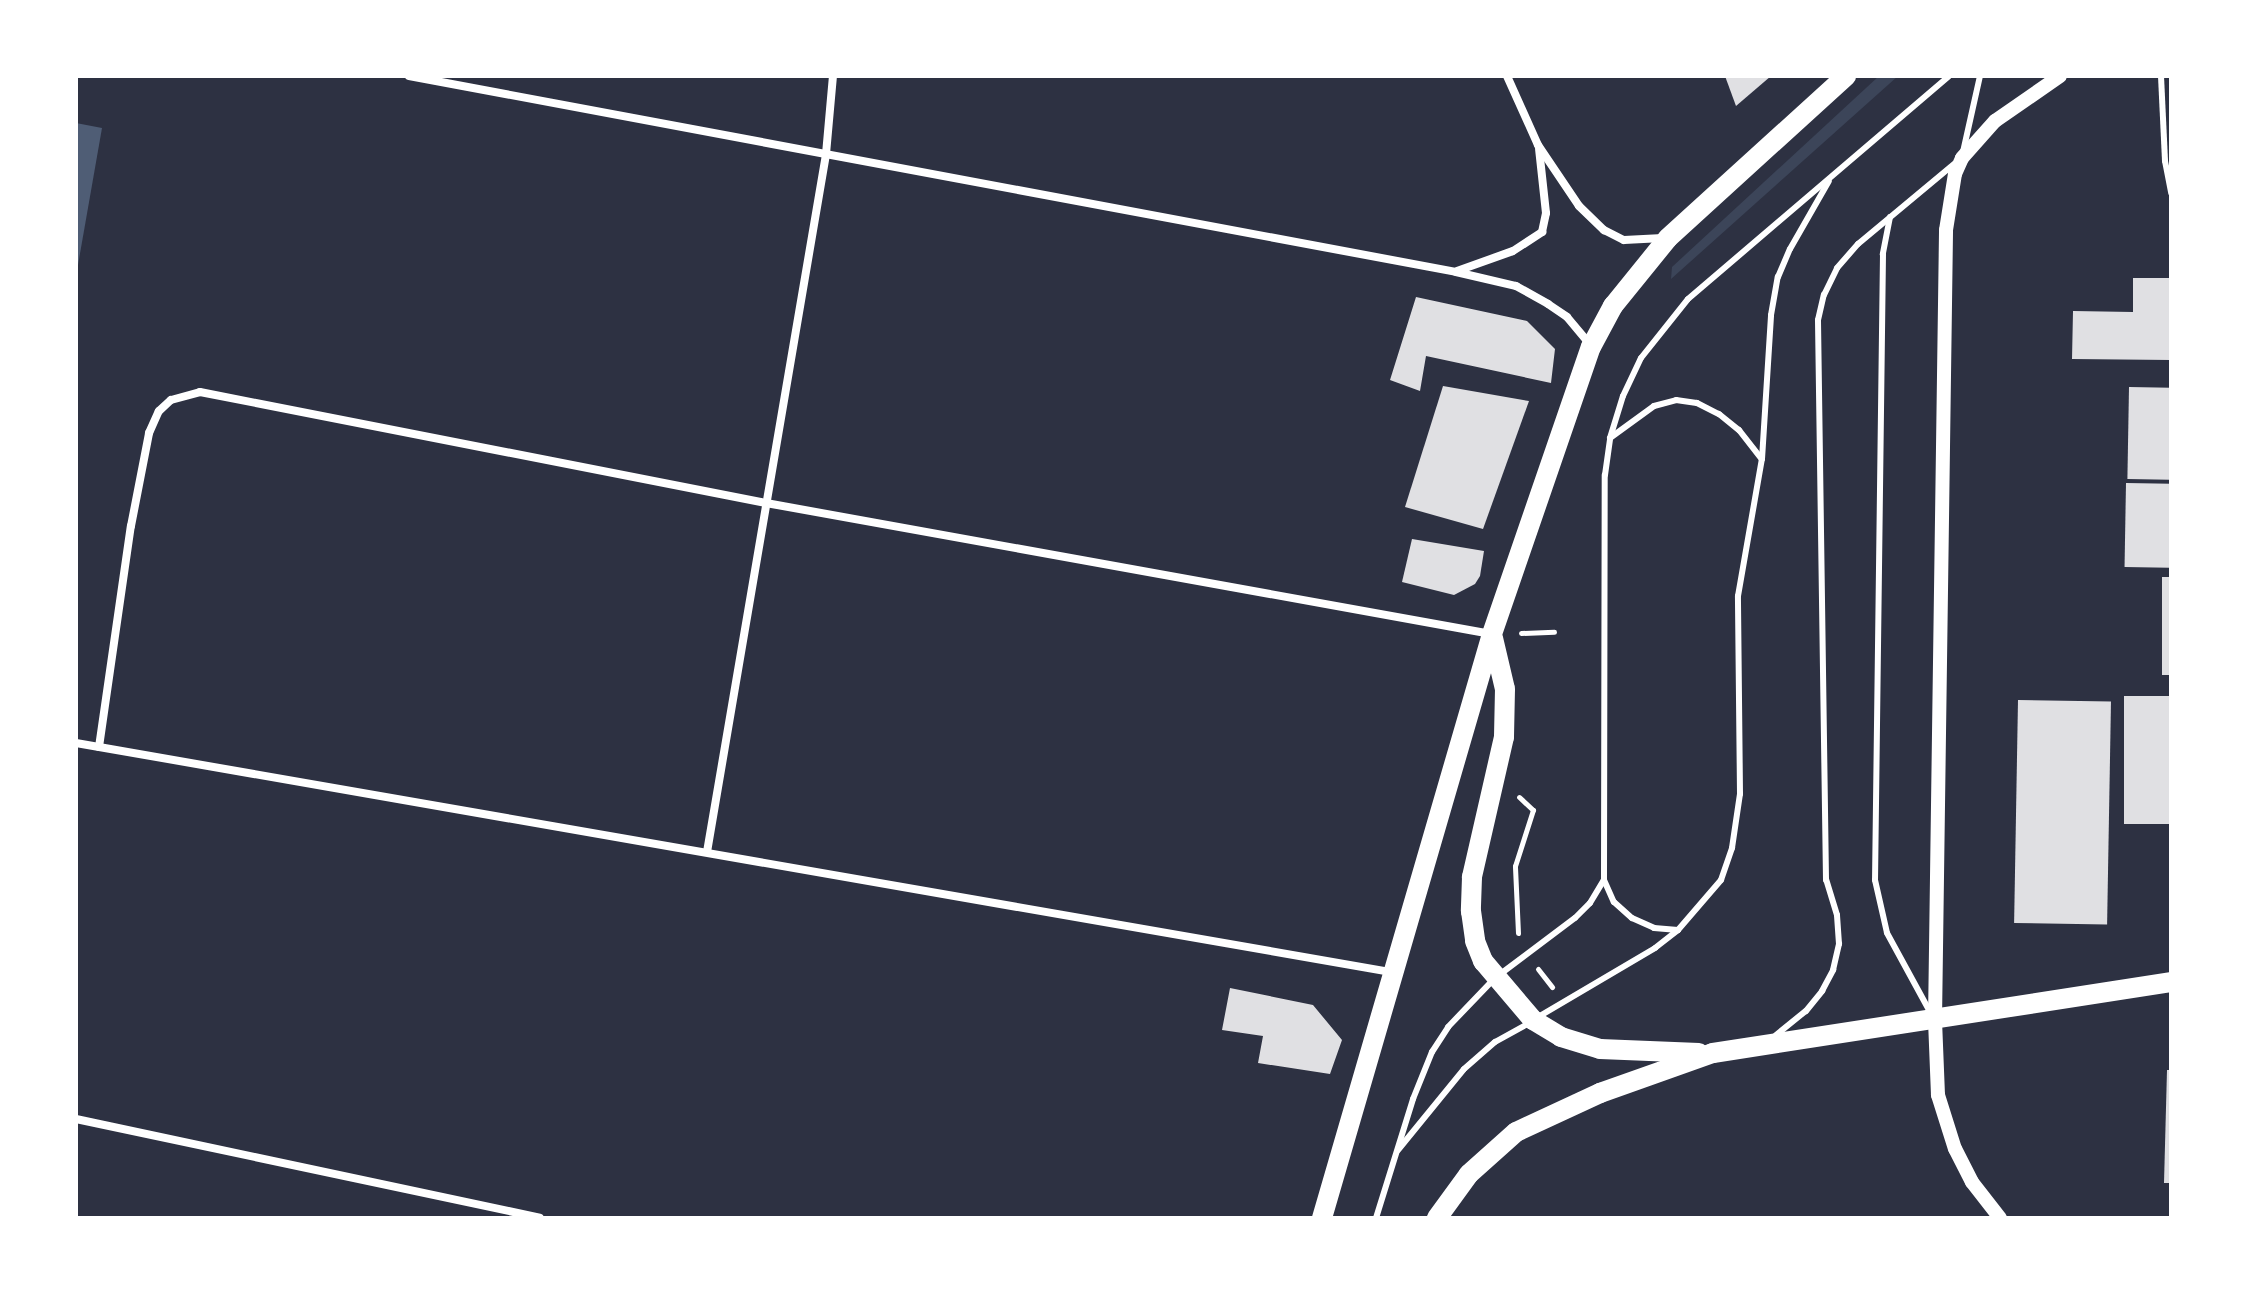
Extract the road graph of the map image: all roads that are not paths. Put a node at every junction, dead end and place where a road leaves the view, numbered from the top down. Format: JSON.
{"nodes":[{"id":1,"x":409,"y":76,"type":"edge"},
{"id":2,"x":833,"y":76,"type":"edge"},
{"id":3,"x":1507,"y":76,"type":"edge"},
{"id":4,"x":1846,"y":76,"type":"edge"},
{"id":5,"x":1949,"y":76,"type":"edge"},
{"id":6,"x":1980,"y":76,"type":"edge"},
{"id":7,"x":2060,"y":76,"type":"edge"},
{"id":8,"x":2161,"y":76,"type":"edge"},
{"id":9,"x":2162,"y":104,"type":"junction"},
{"id":10,"x":2171,"y":105,"type":"edge"},
{"id":11,"x":1538,"y":145,"type":"junction"},
{"id":12,"x":826,"y":154,"type":"junction"},
{"id":13,"x":1962,"y":158,"type":"junction"},
{"id":14,"x":1835,"y":171,"type":"junction"},
{"id":15,"x":2171,"y":193,"type":"edge"},
{"id":16,"x":1890,"y":217,"type":"junction"},
{"id":17,"x":1668,"y":238,"type":"junction"},
{"id":18,"x":1456,"y":272,"type":"junction"},
{"id":19,"x":1591,"y":347,"type":"junction"},
{"id":20,"x":1610,"y":438,"type":"junction"},
{"id":21,"x":1762,"y":459,"type":"junction"},
{"id":22,"x":766,"y":503,"type":"junction"},
{"id":23,"x":1492,"y":634,"type":"junction"},
{"id":24,"x":76,"y":743,"type":"edge"},
{"id":25,"x":99,"y":747,"type":"junction"},
{"id":26,"x":707,"y":852,"type":"junction"},
{"id":27,"x":1604,"y":880,"type":"junction"},
{"id":28,"x":1678,"y":930,"type":"junction"},
{"id":29,"x":1394,"y":973,"type":"junction"},
{"id":30,"x":1495,"y":978,"type":"junction"},
{"id":31,"x":2171,"y":982,"type":"edge"},
{"id":32,"x":1533,"y":1020,"type":"junction"},
{"id":33,"x":1935,"y":1020,"type":"junction"},
{"id":34,"x":1760,"y":1046,"type":"junction"},
{"id":35,"x":1713,"y":1053,"type":"junction"},
{"id":36,"x":76,"y":1119,"type":"edge"},
{"id":37,"x":1396,"y":1153,"type":"junction"},
{"id":38,"x":540,"y":1218,"type":"edge"},
{"id":39,"x":1322,"y":1218,"type":"edge"},
{"id":40,"x":1376,"y":1218,"type":"edge"},
{"id":41,"x":1437,"y":1218,"type":"edge"},
{"id":42,"x":2000,"y":1218,"type":"edge"}],
"edges":[{"from":1,"to":12,"type":"street"},
{"from":2,"to":12,"type":"street"},
{"from":3,"to":11,"type":"street"},
{"from":4,"to":17,"type":"main road"},
{"from":5,"to":14,"type":"lane"},
{"from":6,"to":13,"type":"lane"},
{"from":7,"to":13,"type":"street"},
{"from":8,"to":9,"type":"lane"},
{"from":9,"to":10,"type":"lane"},
{"from":9,"to":15,"type":"lane"},
{"from":11,"to":17,"type":"street"},
{"from":11,"to":18,"type":"street"},
{"from":12,"to":18,"type":"street"},
{"from":12,"to":22,"type":"street"},
{"from":13,"to":16,"type":"lane"},
{"from":13,"to":33,"type":"street"},
{"from":14,"to":20,"type":"lane"},
{"from":14,"to":21,"type":"lane"},
{"from":16,"to":33,"type":"lane"},
{"from":16,"to":34,"type":"lane"},
{"from":17,"to":19,"type":"main road"},
{"from":18,"to":19,"type":"street"},
{"from":19,"to":23,"type":"main road"},
{"from":20,"to":21,"type":"lane"},
{"from":20,"to":27,"type":"lane"},
{"from":21,"to":28,"type":"lane"},
{"from":22,"to":23,"type":"street"},
{"from":22,"to":25,"type":"street"},
{"from":22,"to":26,"type":"street"},
{"from":23,"to":29,"type":"main road"},
{"from":23,"to":30,"type":"main road"},
{"from":24,"to":25,"type":"street"},
{"from":25,"to":26,"type":"street"},
{"from":26,"to":29,"type":"street"},
{"from":27,"to":28,"type":"lane"},
{"from":27,"to":30,"type":"lane"},
{"from":28,"to":32,"type":"lane"},
{"from":29,"to":39,"type":"main road"},
{"from":30,"to":32,"type":"main road"},
{"from":30,"to":37,"type":"lane"},
{"from":31,"to":33,"type":"main road"},
{"from":32,"to":35,"type":"main road"},
{"from":32,"to":37,"type":"lane"},
{"from":33,"to":34,"type":"main road"},
{"from":33,"to":42,"type":"street"},
{"from":34,"to":35,"type":"main road"},
{"from":35,"to":41,"type":"main road"},
{"from":36,"to":38,"type":"street"},
{"from":37,"to":40,"type":"lane"}]}
